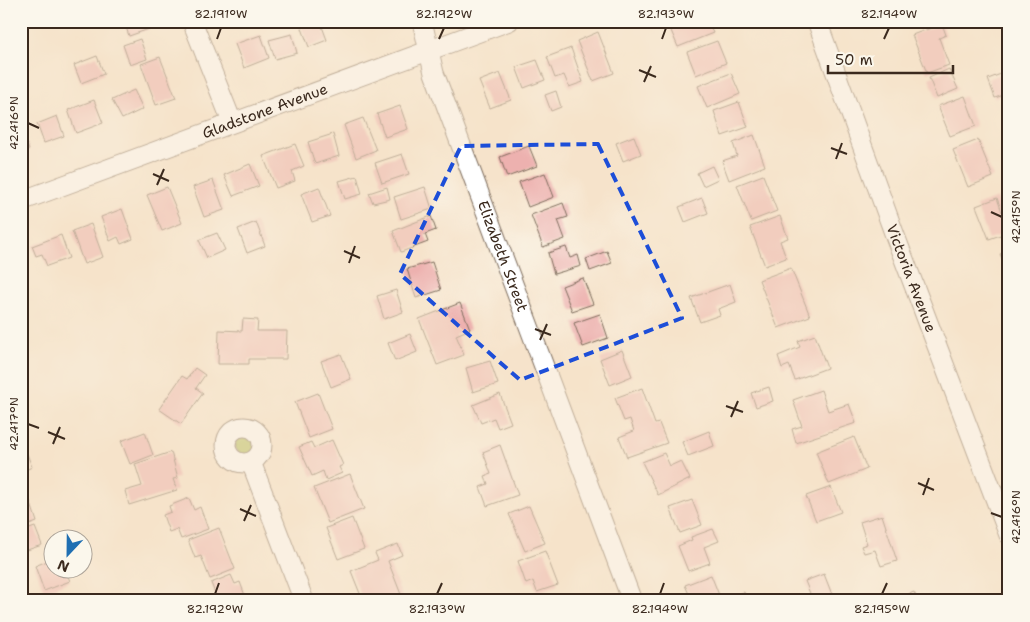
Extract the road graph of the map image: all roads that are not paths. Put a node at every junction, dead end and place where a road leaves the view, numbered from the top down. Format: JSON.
{"nodes":[{"id":1,"x":192,"y":21,"type":"edge"},
{"id":2,"x":422,"y":21,"type":"edge"},
{"id":3,"x":509,"y":21,"type":"edge"},
{"id":4,"x":816,"y":21,"type":"edge"},
{"id":5,"x":429,"y":51,"type":"junction"},
{"id":6,"x":232,"y":122,"type":"junction"},
{"id":7,"x":21,"y":201,"type":"edge"},
{"id":8,"x":251,"y":462,"type":"dead end"},
{"id":9,"x":1009,"y":535,"type":"edge"},
{"id":10,"x":304,"y":601,"type":"edge"},
{"id":11,"x":632,"y":601,"type":"edge"}],
"edges":[{"from":1,"to":6,"type":"street"},
{"from":2,"to":5,"type":"street","name":"Elizabeth Street"},
{"from":3,"to":5,"type":"street","name":"Gladstone Avenue"},
{"from":4,"to":9,"type":"street","name":"Victoria Avenue"},
{"from":5,"to":6,"type":"street","name":"Gladstone Avenue"},
{"from":5,"to":11,"type":"street","name":"Elizabeth Street"},
{"from":6,"to":7,"type":"street","name":"Gladstone Avenue"},
{"from":8,"to":10,"type":"street"}]}
